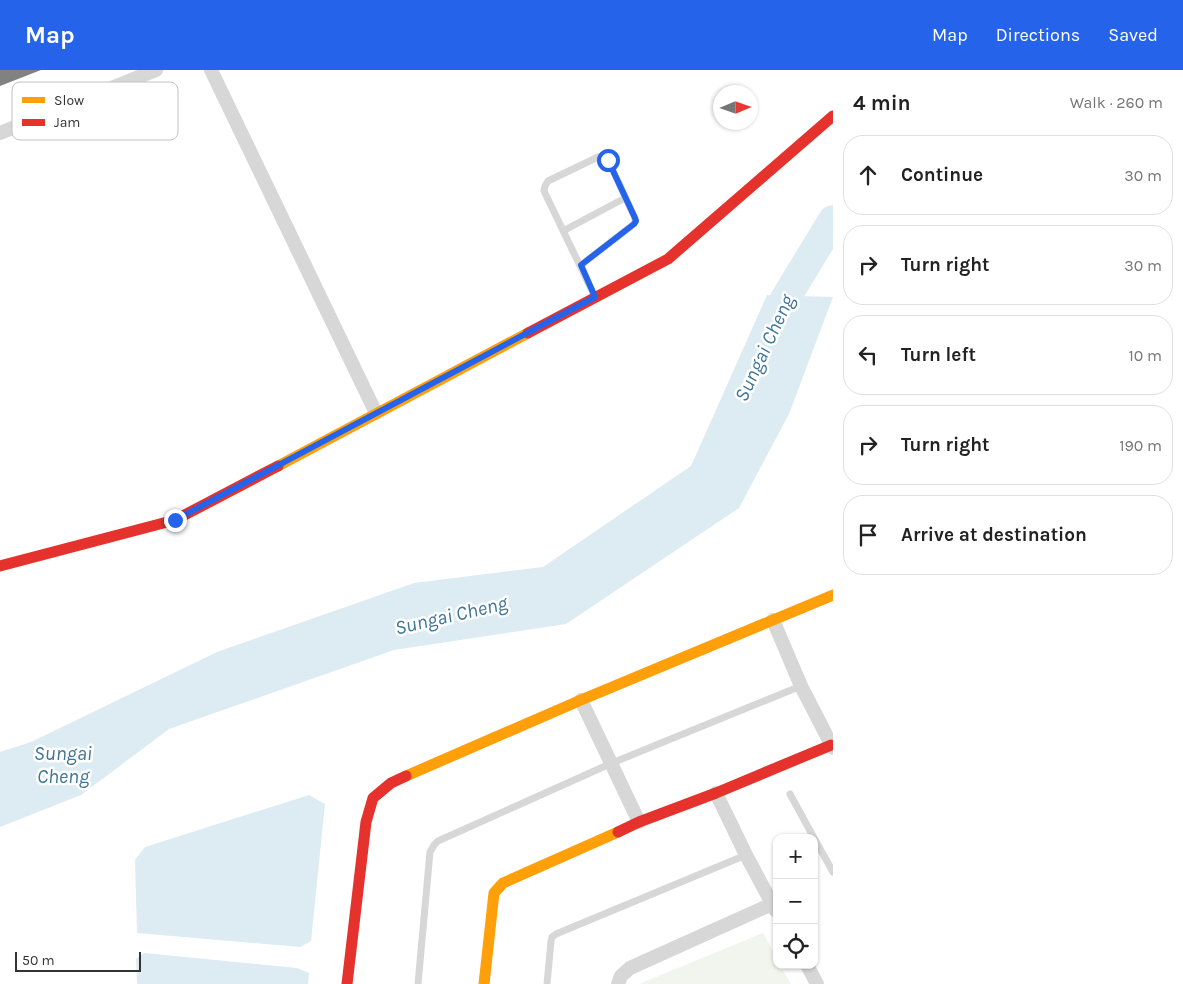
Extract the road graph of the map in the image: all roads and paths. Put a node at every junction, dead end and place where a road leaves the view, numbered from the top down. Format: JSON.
{"nodes":[{"id":1,"x":156,"y":70,"type":"edge"},
{"id":2,"x":211,"y":70,"type":"edge"},
{"id":3,"x":126,"y":82,"type":"edge"},
{"id":4,"x":833,"y":116,"type":"edge"},
{"id":5,"x":12,"y":128,"type":"edge"},
{"id":6,"x":0,"y":133,"type":"edge"},
{"id":7,"x":625,"y":198,"type":"junction"},
{"id":8,"x":563,"y":231,"type":"junction"},
{"id":9,"x":581,"y":265,"type":"junction"},
{"id":10,"x":595,"y":297,"type":"junction"},
{"id":11,"x":376,"y":414,"type":"junction"},
{"id":12,"x":0,"y":566,"type":"edge"},
{"id":13,"x":833,"y":595,"type":"edge"},
{"id":14,"x":772,"y":620,"type":"junction"},
{"id":15,"x":801,"y":686,"type":"junction"},
{"id":16,"x":581,"y":700,"type":"junction"},
{"id":17,"x":832,"y":746,"type":"edge"},
{"id":18,"x":612,"y":763,"type":"junction"},
{"id":19,"x":716,"y":793,"type":"junction"},
{"id":20,"x":790,"y":794,"type":"dead end"},
{"id":21,"x":639,"y":822,"type":"junction"},
{"id":22,"x":812,"y":834,"type":"edge"},
{"id":23,"x":818,"y":845,"type":"edge"},
{"id":24,"x":746,"y":854,"type":"junction"},
{"id":25,"x":833,"y":872,"type":"edge"},
{"id":26,"x":773,"y":904,"type":"edge"},
{"id":27,"x":773,"y":909,"type":"edge"},
{"id":28,"x":809,"y":969,"type":"edge"},
{"id":29,"x":347,"y":984,"type":"edge"},
{"id":30,"x":418,"y":984,"type":"edge"},
{"id":31,"x":484,"y":984,"type":"edge"},
{"id":32,"x":547,"y":984,"type":"edge"},
{"id":33,"x":618,"y":984,"type":"edge"},
{"id":34,"x":818,"y":984,"type":"edge"}],
"edges":[{"from":1,"to":3,"type":"street"},
{"from":2,"to":11,"type":"street"},
{"from":4,"to":10,"type":"street"},
{"from":5,"to":6,"type":"street"},
{"from":7,"to":8,"type":"lane"},
{"from":7,"to":8,"type":"lane"},
{"from":7,"to":9,"type":"lane"},
{"from":8,"to":9,"type":"lane"},
{"from":9,"to":10,"type":"lane"},
{"from":10,"to":11,"type":"street"},
{"from":11,"to":12,"type":"street"},
{"from":13,"to":14,"type":"street"},
{"from":14,"to":15,"type":"street"},
{"from":14,"to":16,"type":"street"},
{"from":15,"to":17,"type":"street"},
{"from":15,"to":18,"type":"lane"},
{"from":16,"to":18,"type":"street"},
{"from":16,"to":29,"type":"street"},
{"from":17,"to":19,"type":"street"},
{"from":18,"to":21,"type":"street"},
{"from":18,"to":30,"type":"lane"},
{"from":19,"to":21,"type":"street"},
{"from":19,"to":24,"type":"street"},
{"from":20,"to":22,"type":"lane"},
{"from":21,"to":31,"type":"street"},
{"from":23,"to":25,"type":"lane"},
{"from":24,"to":26,"type":"street"},
{"from":24,"to":32,"type":"lane"},
{"from":27,"to":33,"type":"street"},
{"from":28,"to":34,"type":"street"}]}
